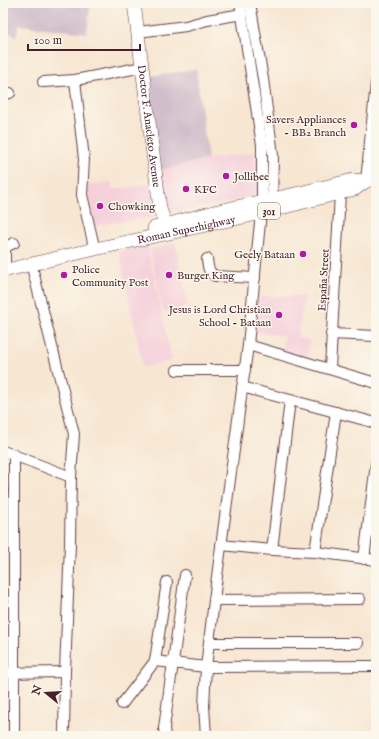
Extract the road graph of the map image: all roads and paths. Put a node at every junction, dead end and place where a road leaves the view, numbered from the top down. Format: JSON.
{"nodes":[{"id":1,"x":134,"y":3,"type":"edge"},
{"id":2,"x":240,"y":3,"type":"edge"},
{"id":3,"x":250,"y":3,"type":"edge"},
{"id":4,"x":242,"y":14,"type":"junction"},
{"id":5,"x":138,"y":32,"type":"junction"},
{"id":6,"x":143,"y":68,"type":"junction"},
{"id":7,"x":75,"y":80,"type":"junction"},
{"id":8,"x":43,"y":82,"type":"dead end"},
{"id":9,"x":376,"y":83,"type":"edge"},
{"id":10,"x":273,"y":155,"type":"junction"},
{"id":11,"x":263,"y":157,"type":"junction"},
{"id":12,"x":371,"y":180,"type":"edge"},
{"id":13,"x":340,"y":194,"type":"junction"},
{"id":14,"x":267,"y":206,"type":"junction"},
{"id":15,"x":167,"y":229,"type":"junction"},
{"id":16,"x":93,"y":242,"type":"junction"},
{"id":17,"x":14,"y":243,"type":"dead end"},
{"id":18,"x":207,"y":259,"type":"dead end"},
{"id":19,"x":31,"y":263,"type":"junction"},
{"id":20,"x":4,"y":265,"type":"edge"},
{"id":21,"x":255,"y":278,"type":"junction"},
{"id":22,"x":331,"y":334,"type":"junction"},
{"id":23,"x":376,"y":336,"type":"edge"},
{"id":24,"x":248,"y":345,"type":"junction"},
{"id":25,"x":330,"y":368,"type":"junction"},
{"id":26,"x":177,"y":370,"type":"dead end"},
{"id":27,"x":245,"y":370,"type":"junction"},
{"id":28,"x":376,"y":382,"type":"edge"},
{"id":29,"x":242,"y":387,"type":"junction"},
{"id":30,"x":290,"y":400,"type":"junction"},
{"id":31,"x":336,"y":412,"type":"junction"},
{"id":32,"x":376,"y":423,"type":"edge"},
{"id":33,"x":3,"y":451,"type":"edge"},
{"id":34,"x":14,"y":455,"type":"junction"},
{"id":35,"x":376,"y":464,"type":"edge"},
{"id":36,"x":71,"y":477,"type":"junction"},
{"id":37,"x":221,"y":545,"type":"junction"},
{"id":38,"x":272,"y":550,"type":"junction"},
{"id":39,"x":315,"y":552,"type":"junction"},
{"id":40,"x":364,"y":559,"type":"junction"},
{"id":41,"x":376,"y":560,"type":"edge"},
{"id":42,"x":185,"y":575,"type":"dead end"},
{"id":43,"x":166,"y":582,"type":"dead end"},
{"id":44,"x":360,"y":599,"type":"dead end"},
{"id":45,"x":214,"y":600,"type":"junction"},
{"id":46,"x":209,"y":643,"type":"junction"},
{"id":47,"x":358,"y":643,"type":"dead end"},
{"id":48,"x":155,"y":661,"type":"junction"},
{"id":49,"x":174,"y":662,"type":"junction"},
{"id":50,"x":373,"y":666,"type":"dead end"},
{"id":51,"x":206,"y":667,"type":"junction"},
{"id":52,"x":14,"y":672,"type":"junction"},
{"id":53,"x":65,"y":672,"type":"junction"},
{"id":54,"x":3,"y":673,"type":"edge"},
{"id":55,"x":122,"y":704,"type":"dead end"},
{"id":56,"x":14,"y":736,"type":"edge"},
{"id":57,"x":64,"y":736,"type":"edge"},
{"id":58,"x":165,"y":736,"type":"edge"},
{"id":59,"x":206,"y":736,"type":"edge"}],
"edges":[{"from":1,"to":5,"type":"main road","name":"Doctor F. Anacleto Avenue"},
{"from":2,"to":4,"type":"street"},
{"from":3,"to":10,"type":"street"},
{"from":4,"to":5,"type":"street"},
{"from":4,"to":11,"type":"street"},
{"from":5,"to":6,"type":"main road","name":"Doctor F. Anacleto Avenue"},
{"from":6,"to":7,"type":"street"},
{"from":6,"to":15,"type":"main road","name":"Doctor F. Anacleto Avenue"},
{"from":7,"to":8,"type":"street"},
{"from":7,"to":16,"type":"street"},
{"from":9,"to":12,"type":"street"},
{"from":10,"to":11,"type":"street"},
{"from":10,"to":14,"type":"street"},
{"from":11,"to":14,"type":"street"},
{"from":12,"to":13,"type":"main road","name":"Roman Superhighway","number":"301"},
{"from":12,"to":14,"type":"main road","name":"Roman Superhighway","number":"301"},
{"from":13,"to":14,"type":"main road","name":"Roman Superhighway","number":"301"},
{"from":13,"to":22,"type":"street","name":"España Street"},
{"from":14,"to":15,"type":"main road","name":"Roman Superhighway","number":"301"},
{"from":14,"to":21,"type":"street"},
{"from":15,"to":16,"type":"main road","name":"Roman Superhighway","number":"301"},
{"from":15,"to":19,"type":"main road","name":"Roman Superhighway","number":"301"},
{"from":16,"to":20,"type":"main road","name":"Roman Superhighway","number":"301"},
{"from":17,"to":20,"type":"street"},
{"from":18,"to":21,"type":"street"},
{"from":19,"to":20,"type":"main road","name":"Roman Superhighway","number":"301"},
{"from":19,"to":36,"type":"street"},
{"from":21,"to":24,"type":"street"},
{"from":22,"to":23,"type":"street"},
{"from":22,"to":25,"type":"street","name":"España Street"},
{"from":24,"to":25,"type":"street"},
{"from":24,"to":27,"type":"street"},
{"from":25,"to":28,"type":"street"},
{"from":26,"to":27,"type":"street"},
{"from":27,"to":29,"type":"street"},
{"from":29,"to":30,"type":"street"},
{"from":29,"to":37,"type":"street"},
{"from":30,"to":31,"type":"street"},
{"from":30,"to":38,"type":"street"},
{"from":31,"to":32,"type":"street"},
{"from":31,"to":39,"type":"street"},
{"from":33,"to":34,"type":"street"},
{"from":34,"to":36,"type":"street"},
{"from":34,"to":52,"type":"street"},
{"from":35,"to":40,"type":"street"},
{"from":36,"to":53,"type":"street"},
{"from":37,"to":38,"type":"street"},
{"from":37,"to":45,"type":"street"},
{"from":38,"to":39,"type":"street"},
{"from":39,"to":40,"type":"street"},
{"from":40,"to":41,"type":"street"},
{"from":42,"to":49,"type":"street"},
{"from":43,"to":48,"type":"street"},
{"from":44,"to":45,"type":"street"},
{"from":45,"to":46,"type":"street"},
{"from":46,"to":47,"type":"street"},
{"from":46,"to":51,"type":"street"},
{"from":48,"to":49,"type":"street"},
{"from":48,"to":55,"type":"street"},
{"from":49,"to":51,"type":"street"},
{"from":49,"to":58,"type":"street"},
{"from":50,"to":51,"type":"street"},
{"from":51,"to":59,"type":"street"},
{"from":52,"to":53,"type":"street"},
{"from":52,"to":54,"type":"street"},
{"from":52,"to":56,"type":"street"},
{"from":53,"to":57,"type":"street"}]}
